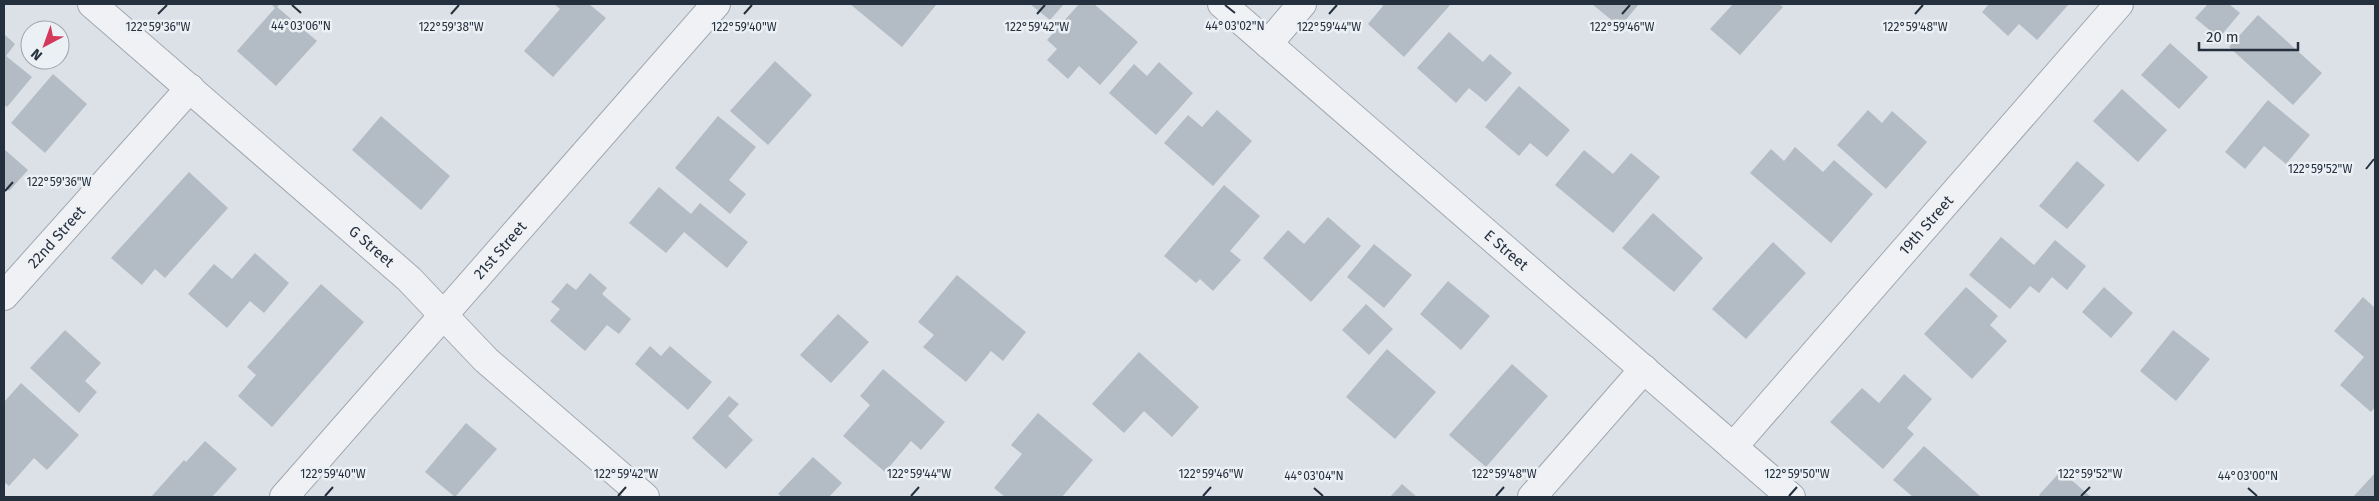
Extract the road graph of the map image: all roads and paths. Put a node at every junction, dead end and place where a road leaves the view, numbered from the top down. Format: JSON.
{"nodes":[{"id":1,"x":92,"y":4,"type":"edge"},
{"id":2,"x":716,"y":4,"type":"edge"},
{"id":3,"x":1222,"y":4,"type":"edge"},
{"id":4,"x":1302,"y":4,"type":"edge"},
{"id":5,"x":2119,"y":4,"type":"edge"},
{"id":6,"x":1268,"y":44,"type":"junction"},
{"id":7,"x":190,"y":88,"type":"junction"},
{"id":8,"x":4,"y":296,"type":"edge"},
{"id":9,"x":443,"y":316,"type":"junction"},
{"id":10,"x":1644,"y":369,"type":"junction"},
{"id":11,"x":1733,"y":447,"type":"junction"},
{"id":12,"x":284,"y":497,"type":"edge"},
{"id":13,"x":645,"y":497,"type":"edge"},
{"id":14,"x":1532,"y":497,"type":"edge"},
{"id":15,"x":1791,"y":497,"type":"edge"}],
"edges":[{"from":1,"to":7,"type":"street","name":"G Street"},
{"from":2,"to":9,"type":"street","name":"21st Street"},
{"from":3,"to":6,"type":"street","name":"E Street"},
{"from":4,"to":6,"type":"street"},
{"from":5,"to":11,"type":"street","name":"19th Street"},
{"from":6,"to":10,"type":"street","name":"E Street"},
{"from":7,"to":8,"type":"street","name":"22nd Street"},
{"from":7,"to":9,"type":"street","name":"G Street"},
{"from":9,"to":12,"type":"street","name":"21st Street"},
{"from":9,"to":13,"type":"street","name":"G Street"},
{"from":10,"to":11,"type":"street","name":"E Street"},
{"from":10,"to":14,"type":"street"},
{"from":11,"to":15,"type":"street","name":"E Street"}]}
